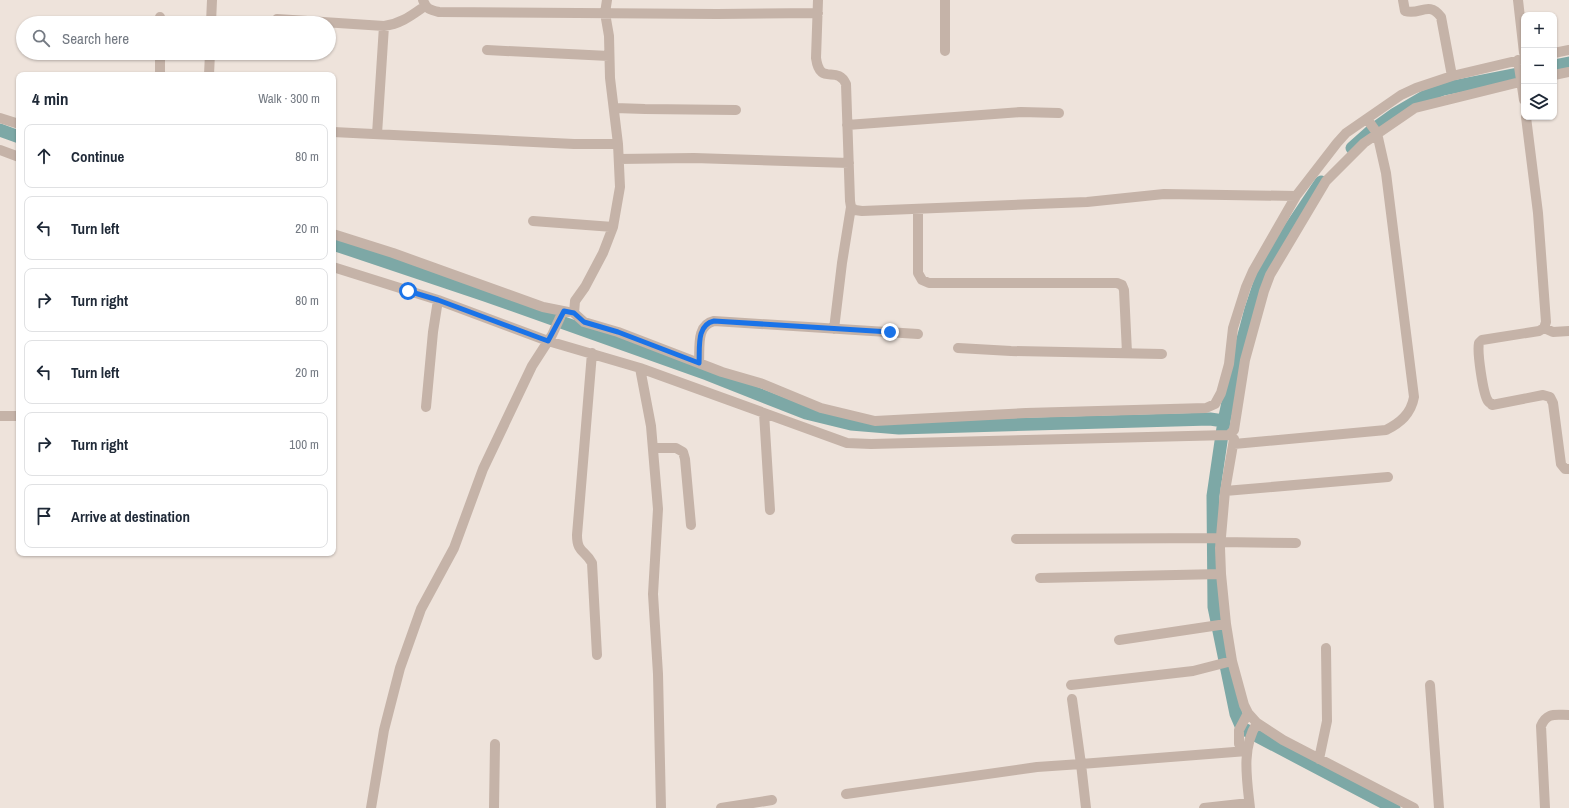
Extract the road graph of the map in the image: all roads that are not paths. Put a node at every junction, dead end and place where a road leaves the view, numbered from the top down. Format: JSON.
{"nodes":[{"id":1,"x":212,"y":0,"type":"edge"},
{"id":2,"x":607,"y":0,"type":"edge"},
{"id":3,"x":818,"y":0,"type":"edge"},
{"id":4,"x":945,"y":0,"type":"edge"},
{"id":5,"x":1403,"y":0,"type":"edge"},
{"id":6,"x":1518,"y":0,"type":"edge"},
{"id":7,"x":424,"y":3,"type":"edge"},
{"id":8,"x":605,"y":12,"type":"junction"},
{"id":9,"x":818,"y":13,"type":"junction"},
{"id":10,"x":211,"y":16,"type":"edge"},
{"id":11,"x":336,"y":23,"type":"edge"},
{"id":12,"x":384,"y":26,"type":"junction"},
{"id":13,"x":486,"y":50,"type":"dead end"},
{"id":14,"x":1569,"y":50,"type":"edge"},
{"id":15,"x":945,"y":51,"type":"dead end"},
{"id":16,"x":1557,"y":52,"type":"edge"},
{"id":17,"x":609,"y":56,"type":"junction"},
{"id":18,"x":1521,"y":59,"type":"edge"},
{"id":19,"x":160,"y":60,"type":"edge"},
{"id":20,"x":209,"y":60,"type":"edge"},
{"id":21,"x":160,"y":72,"type":"edge"},
{"id":22,"x":208,"y":72,"type":"edge"},
{"id":23,"x":1569,"y":72,"type":"edge"},
{"id":24,"x":1557,"y":74,"type":"edge"},
{"id":25,"x":1452,"y":76,"type":"junction"},
{"id":26,"x":1521,"y":80,"type":"edge"},
{"id":27,"x":614,"y":108,"type":"junction"},
{"id":28,"x":736,"y":110,"type":"dead end"},
{"id":29,"x":1059,"y":113,"type":"dead end"},
{"id":30,"x":0,"y":118,"type":"edge"},
{"id":31,"x":1526,"y":120,"type":"edge"},
{"id":32,"x":16,"y":123,"type":"edge"},
{"id":33,"x":847,"y":125,"type":"junction"},
{"id":34,"x":1373,"y":127,"type":"junction"},
{"id":35,"x":336,"y":132,"type":"edge"},
{"id":36,"x":377,"y":134,"type":"junction"},
{"id":37,"x":618,"y":144,"type":"junction"},
{"id":38,"x":0,"y":150,"type":"edge"},
{"id":39,"x":16,"y":156,"type":"edge"},
{"id":40,"x":619,"y":159,"type":"junction"},
{"id":41,"x":849,"y":163,"type":"junction"},
{"id":42,"x":1296,"y":196,"type":"junction"},
{"id":43,"x":851,"y":207,"type":"junction"},
{"id":44,"x":918,"y":210,"type":"junction"},
{"id":45,"x":533,"y":221,"type":"dead end"},
{"id":46,"x":613,"y":227,"type":"junction"},
{"id":47,"x":336,"y":235,"type":"edge"},
{"id":48,"x":336,"y":268,"type":"edge"},
{"id":49,"x":438,"y":300,"type":"junction"},
{"id":50,"x":574,"y":313,"type":"junction"},
{"id":51,"x":562,"y":315,"type":"junction"},
{"id":52,"x":1544,"y":328,"type":"junction"},
{"id":53,"x":834,"y":329,"type":"junction"},
{"id":54,"x":1569,"y":331,"type":"edge"},
{"id":55,"x":918,"y":334,"type":"dead end"},
{"id":56,"x":550,"y":338,"type":"junction"},
{"id":57,"x":958,"y":348,"type":"dead end"},
{"id":58,"x":592,"y":353,"type":"junction"},
{"id":59,"x":1127,"y":353,"type":"junction"},
{"id":60,"x":1162,"y":354,"type":"dead end"},
{"id":61,"x":699,"y":363,"type":"junction"},
{"id":62,"x":640,"y":368,"type":"junction"},
{"id":63,"x":426,"y":407,"type":"dead end"},
{"id":64,"x":764,"y":413,"type":"junction"},
{"id":65,"x":0,"y":416,"type":"edge"},
{"id":66,"x":16,"y":416,"type":"edge"},
{"id":67,"x":1232,"y":437,"type":"junction"},
{"id":68,"x":654,"y":448,"type":"junction"},
{"id":69,"x":1569,"y":469,"type":"edge"},
{"id":70,"x":1388,"y":477,"type":"dead end"},
{"id":71,"x":1225,"y":491,"type":"junction"},
{"id":72,"x":770,"y":510,"type":"dead end"},
{"id":73,"x":691,"y":525,"type":"dead end"},
{"id":74,"x":1216,"y":539,"type":"junction"},
{"id":75,"x":1016,"y":540,"type":"dead end"},
{"id":76,"x":1296,"y":542,"type":"dead end"},
{"id":77,"x":1215,"y":574,"type":"junction"},
{"id":78,"x":1040,"y":578,"type":"dead end"},
{"id":79,"x":1224,"y":624,"type":"junction"},
{"id":80,"x":1119,"y":640,"type":"dead end"},
{"id":81,"x":1326,"y":648,"type":"dead end"},
{"id":82,"x":597,"y":655,"type":"dead end"},
{"id":83,"x":1226,"y":662,"type":"junction"},
{"id":84,"x":1071,"y":685,"type":"dead end"},
{"id":85,"x":1430,"y":685,"type":"dead end"},
{"id":86,"x":1072,"y":699,"type":"dead end"},
{"id":87,"x":1248,"y":713,"type":"junction"},
{"id":88,"x":1569,"y":715,"type":"edge"},
{"id":89,"x":1256,"y":725,"type":"junction"},
{"id":90,"x":495,"y":744,"type":"dead end"},
{"id":91,"x":1248,"y":747,"type":"junction"},
{"id":92,"x":1319,"y":759,"type":"junction"},
{"id":93,"x":1081,"y":764,"type":"junction"},
{"id":94,"x":846,"y":794,"type":"dead end"},
{"id":95,"x":772,"y":800,"type":"dead end"},
{"id":96,"x":1250,"y":806,"type":"edge"},
{"id":97,"x":371,"y":808,"type":"edge"},
{"id":98,"x":494,"y":808,"type":"edge"},
{"id":99,"x":661,"y":808,"type":"edge"},
{"id":100,"x":721,"y":808,"type":"edge"},
{"id":101,"x":1086,"y":808,"type":"edge"},
{"id":102,"x":1204,"y":808,"type":"edge"},
{"id":103,"x":1414,"y":808,"type":"edge"},
{"id":104,"x":1439,"y":808,"type":"edge"},
{"id":105,"x":1545,"y":808,"type":"edge"}],
"edges":[{"from":1,"to":10,"type":"street"},
{"from":2,"to":8,"type":"street"},
{"from":3,"to":9,"type":"street"},
{"from":4,"to":15,"type":"street"},
{"from":5,"to":25,"type":"street"},
{"from":6,"to":18,"type":"street"},
{"from":7,"to":8,"type":"street"},
{"from":7,"to":12,"type":"street"},
{"from":8,"to":9,"type":"street"},
{"from":8,"to":17,"type":"street"},
{"from":9,"to":33,"type":"street"},
{"from":11,"to":12,"type":"street"},
{"from":12,"to":36,"type":"street"},
{"from":13,"to":17,"type":"street"},
{"from":14,"to":16,"type":"street"},
{"from":17,"to":27,"type":"street"},
{"from":18,"to":25,"type":"street"},
{"from":19,"to":21,"type":"street"},
{"from":20,"to":22,"type":"street"},
{"from":23,"to":24,"type":"street"},
{"from":25,"to":34,"type":"street"},
{"from":26,"to":34,"type":"street"},
{"from":27,"to":28,"type":"street"},
{"from":27,"to":37,"type":"street"},
{"from":29,"to":33,"type":"street"},
{"from":30,"to":32,"type":"street"},
{"from":31,"to":52,"type":"street"},
{"from":33,"to":41,"type":"street"},
{"from":34,"to":42,"type":"street"},
{"from":34,"to":67,"type":"street"},
{"from":34,"to":67,"type":"street"},
{"from":35,"to":36,"type":"street"},
{"from":36,"to":37,"type":"street"},
{"from":37,"to":40,"type":"street"},
{"from":38,"to":39,"type":"street"},
{"from":40,"to":41,"type":"street"},
{"from":40,"to":46,"type":"street"},
{"from":41,"to":43,"type":"street"},
{"from":42,"to":44,"type":"street"},
{"from":42,"to":61,"type":"street"},
{"from":43,"to":44,"type":"street"},
{"from":43,"to":53,"type":"street"},
{"from":44,"to":59,"type":"street"},
{"from":45,"to":46,"type":"street"},
{"from":46,"to":50,"type":"street"},
{"from":47,"to":51,"type":"street"},
{"from":48,"to":49,"type":"street"},
{"from":49,"to":56,"type":"street"},
{"from":49,"to":63,"type":"street"},
{"from":50,"to":51,"type":"street"},
{"from":50,"to":61,"type":"street"},
{"from":51,"to":56,"type":"street"},
{"from":52,"to":54,"type":"street"},
{"from":52,"to":69,"type":"street"},
{"from":53,"to":55,"type":"street"},
{"from":53,"to":61,"type":"street"},
{"from":56,"to":58,"type":"street"},
{"from":56,"to":97,"type":"street"},
{"from":57,"to":59,"type":"street"},
{"from":58,"to":62,"type":"street"},
{"from":58,"to":82,"type":"street"},
{"from":59,"to":60,"type":"street"},
{"from":62,"to":64,"type":"street"},
{"from":62,"to":68,"type":"street"},
{"from":64,"to":67,"type":"street"},
{"from":64,"to":72,"type":"street"},
{"from":65,"to":66,"type":"street"},
{"from":67,"to":71,"type":"street"},
{"from":68,"to":73,"type":"street"},
{"from":68,"to":99,"type":"street"},
{"from":70,"to":71,"type":"street"},
{"from":71,"to":74,"type":"street"},
{"from":74,"to":75,"type":"street"},
{"from":74,"to":76,"type":"street"},
{"from":74,"to":77,"type":"street"},
{"from":77,"to":78,"type":"street"},
{"from":77,"to":79,"type":"street"},
{"from":79,"to":80,"type":"street"},
{"from":79,"to":83,"type":"street"},
{"from":81,"to":92,"type":"street"},
{"from":83,"to":84,"type":"street"},
{"from":83,"to":87,"type":"street"},
{"from":85,"to":104,"type":"street"},
{"from":86,"to":93,"type":"street"},
{"from":87,"to":89,"type":"street"},
{"from":87,"to":91,"type":"street"},
{"from":88,"to":105,"type":"street"},
{"from":89,"to":91,"type":"street"},
{"from":89,"to":92,"type":"street"},
{"from":90,"to":98,"type":"street"},
{"from":91,"to":93,"type":"street"},
{"from":91,"to":96,"type":"street"},
{"from":92,"to":103,"type":"street"},
{"from":93,"to":94,"type":"street"},
{"from":93,"to":101,"type":"street"},
{"from":95,"to":100,"type":"street"},
{"from":96,"to":102,"type":"street"}]}
